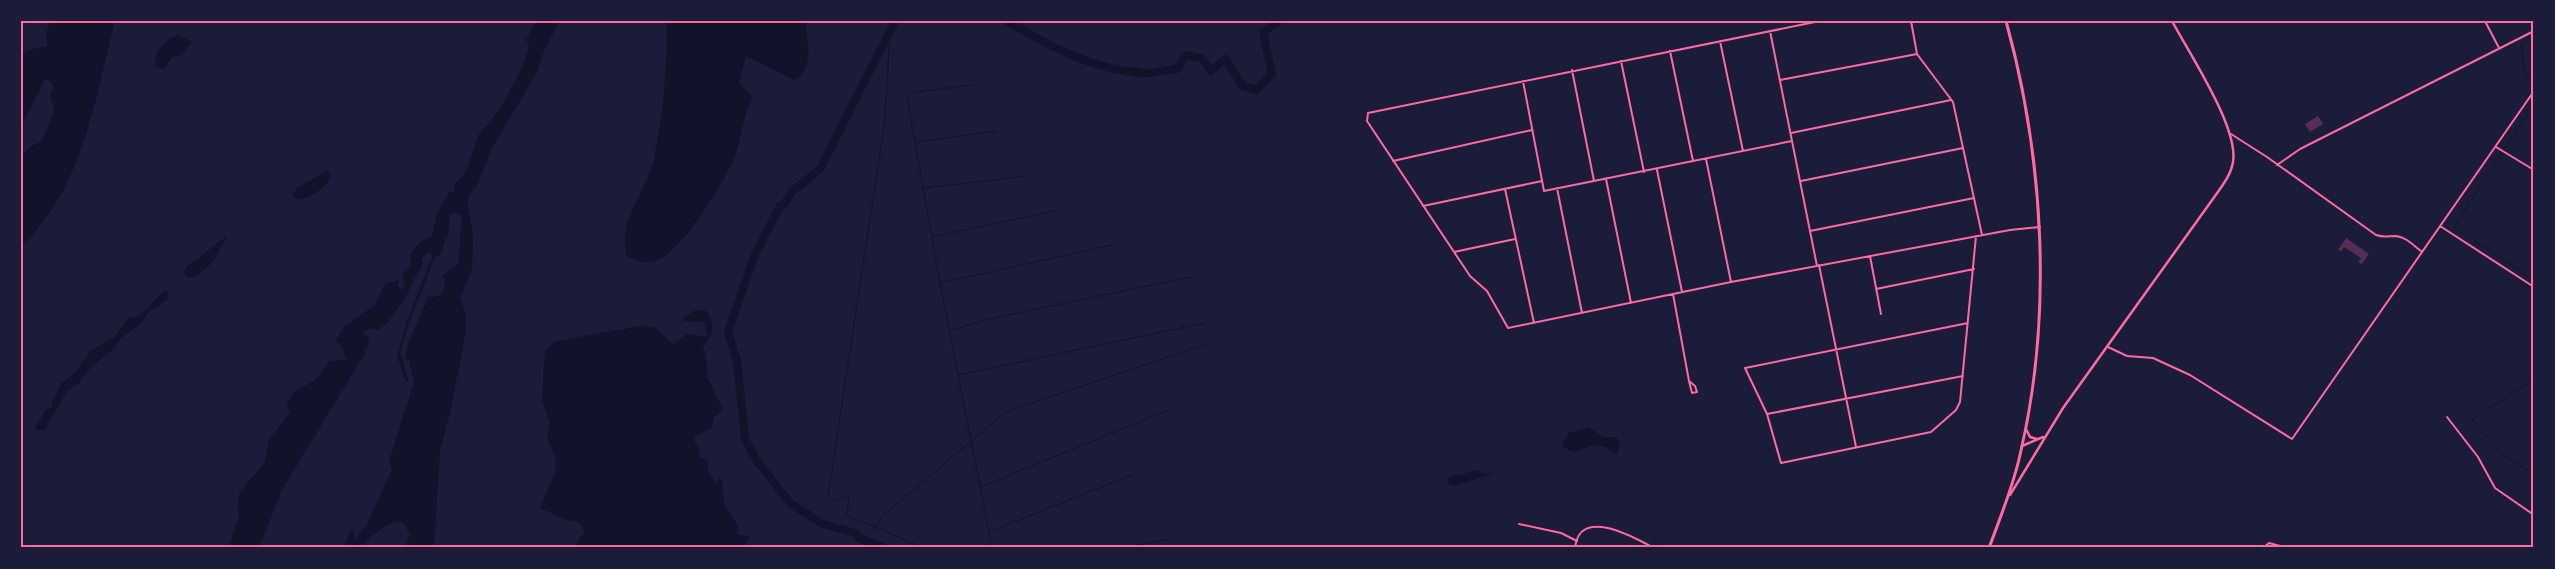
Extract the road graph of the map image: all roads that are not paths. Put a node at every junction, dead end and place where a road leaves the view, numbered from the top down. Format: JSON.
{"nodes":[{"id":1,"x":1820,"y":21,"type":"edge"},
{"id":2,"x":1911,"y":21,"type":"edge"},
{"id":3,"x":2006,"y":21,"type":"edge"},
{"id":4,"x":2172,"y":21,"type":"edge"},
{"id":5,"x":2485,"y":21,"type":"edge"},
{"id":6,"x":1770,"y":31,"type":"junction"},
{"id":7,"x":2534,"y":31,"type":"edge"},
{"id":8,"x":1720,"y":40,"type":"junction"},
{"id":9,"x":2500,"y":48,"type":"junction"},
{"id":10,"x":1670,"y":50,"type":"junction"},
{"id":11,"x":1917,"y":54,"type":"junction"},
{"id":12,"x":1621,"y":60,"type":"junction"},
{"id":13,"x":1572,"y":70,"type":"junction"},
{"id":14,"x":1780,"y":80,"type":"junction"},
{"id":15,"x":1523,"y":81,"type":"junction"},
{"id":16,"x":2534,"y":91,"type":"edge"},
{"id":17,"x":1951,"y":100,"type":"junction"},
{"id":18,"x":1532,"y":130,"type":"junction"},
{"id":19,"x":1790,"y":133,"type":"junction"},
{"id":20,"x":2231,"y":134,"type":"junction"},
{"id":21,"x":1792,"y":141,"type":"junction"},
{"id":22,"x":2496,"y":147,"type":"junction"},
{"id":23,"x":1963,"y":148,"type":"junction"},
{"id":24,"x":1743,"y":151,"type":"junction"},
{"id":25,"x":1706,"y":159,"type":"junction"},
{"id":26,"x":1393,"y":161,"type":"junction"},
{"id":27,"x":1693,"y":161,"type":"junction"},
{"id":28,"x":2277,"y":165,"type":"junction"},
{"id":29,"x":1657,"y":169,"type":"junction"},
{"id":30,"x":2534,"y":170,"type":"edge"},
{"id":31,"x":1644,"y":172,"type":"junction"},
{"id":32,"x":1606,"y":179,"type":"junction"},
{"id":33,"x":1542,"y":181,"type":"junction"},
{"id":34,"x":1594,"y":181,"type":"junction"},
{"id":35,"x":1800,"y":182,"type":"junction"},
{"id":36,"x":1557,"y":188,"type":"junction"},
{"id":37,"x":1506,"y":189,"type":"junction"},
{"id":38,"x":1974,"y":198,"type":"junction"},
{"id":39,"x":1423,"y":206,"type":"junction"},
{"id":40,"x":2440,"y":226,"type":"junction"},
{"id":41,"x":2040,"y":227,"type":"junction"},
{"id":42,"x":1810,"y":232,"type":"junction"},
{"id":43,"x":1982,"y":235,"type":"junction"},
{"id":44,"x":1976,"y":236,"type":"junction"},
{"id":45,"x":1516,"y":239,"type":"junction"},
{"id":46,"x":2421,"y":251,"type":"junction"},
{"id":47,"x":1454,"y":252,"type":"junction"},
{"id":48,"x":1870,"y":256,"type":"junction"},
{"id":49,"x":1818,"y":266,"type":"junction"},
{"id":50,"x":1974,"y":269,"type":"junction"},
{"id":51,"x":1731,"y":282,"type":"junction"},
{"id":52,"x":2534,"y":287,"type":"edge"},
{"id":53,"x":1876,"y":289,"type":"junction"},
{"id":54,"x":1682,"y":292,"type":"junction"},
{"id":55,"x":1673,"y":294,"type":"junction"},
{"id":56,"x":1631,"y":303,"type":"junction"},
{"id":57,"x":1582,"y":313,"type":"junction"},
{"id":58,"x":1881,"y":314,"type":"dead end"},
{"id":59,"x":1534,"y":322,"type":"junction"},
{"id":60,"x":1968,"y":323,"type":"junction"},
{"id":61,"x":2108,"y":347,"type":"junction"},
{"id":62,"x":1836,"y":349,"type":"junction"},
{"id":63,"x":1963,"y":376,"type":"junction"},
{"id":64,"x":1689,"y":381,"type":"junction"},
{"id":65,"x":1846,"y":399,"type":"junction"},
{"id":66,"x":1767,"y":414,"type":"junction"},
{"id":67,"x":2447,"y":417,"type":"dead end"},
{"id":68,"x":2026,"y":429,"type":"junction"},
{"id":69,"x":2044,"y":436,"type":"junction"},
{"id":70,"x":2039,"y":439,"type":"junction"},
{"id":71,"x":2022,"y":446,"type":"junction"},
{"id":72,"x":1856,"y":448,"type":"junction"},
{"id":73,"x":2006,"y":500,"type":"junction"},
{"id":74,"x":2534,"y":515,"type":"edge"},
{"id":75,"x":1519,"y":524,"type":"dead end"},
{"id":76,"x":1577,"y":541,"type":"junction"},
{"id":77,"x":1575,"y":548,"type":"edge"},
{"id":78,"x":1654,"y":548,"type":"edge"},
{"id":79,"x":1988,"y":548,"type":"edge"},
{"id":80,"x":2263,"y":548,"type":"edge"},
{"id":81,"x":2288,"y":548,"type":"edge"}],
"edges":[{"from":1,"to":6,"type":"street"},
{"from":2,"to":11,"type":"street"},
{"from":3,"to":41,"type":"main road"},
{"from":4,"to":20,"type":"street"},
{"from":5,"to":9,"type":"street"},
{"from":6,"to":8,"type":"street"},
{"from":6,"to":14,"type":"street"},
{"from":7,"to":9,"type":"street"},
{"from":8,"to":10,"type":"street"},
{"from":8,"to":24,"type":"street"},
{"from":9,"to":28,"type":"street"},
{"from":10,"to":12,"type":"street"},
{"from":10,"to":27,"type":"street"},
{"from":11,"to":14,"type":"street"},
{"from":11,"to":17,"type":"street"},
{"from":12,"to":13,"type":"street"},
{"from":12,"to":31,"type":"street"},
{"from":13,"to":15,"type":"street"},
{"from":13,"to":34,"type":"street"},
{"from":14,"to":19,"type":"street"},
{"from":15,"to":18,"type":"street"},
{"from":15,"to":26,"type":"street"},
{"from":16,"to":22,"type":"street"},
{"from":17,"to":19,"type":"street"},
{"from":17,"to":23,"type":"street"},
{"from":18,"to":26,"type":"street"},
{"from":18,"to":33,"type":"street"},
{"from":19,"to":21,"type":"street"},
{"from":20,"to":28,"type":"street"},
{"from":20,"to":61,"type":"street"},
{"from":21,"to":24,"type":"street"},
{"from":21,"to":35,"type":"street"},
{"from":22,"to":30,"type":"street"},
{"from":22,"to":40,"type":"street"},
{"from":23,"to":35,"type":"street"},
{"from":23,"to":38,"type":"street"},
{"from":24,"to":25,"type":"street"},
{"from":25,"to":27,"type":"street"},
{"from":25,"to":51,"type":"street"},
{"from":26,"to":39,"type":"street"},
{"from":27,"to":29,"type":"street"},
{"from":28,"to":46,"type":"street"},
{"from":29,"to":31,"type":"street"},
{"from":29,"to":54,"type":"street"},
{"from":31,"to":32,"type":"street"},
{"from":32,"to":34,"type":"street"},
{"from":32,"to":56,"type":"street"},
{"from":33,"to":36,"type":"street"},
{"from":33,"to":37,"type":"street"},
{"from":34,"to":36,"type":"street"},
{"from":35,"to":42,"type":"street"},
{"from":36,"to":57,"type":"street"},
{"from":37,"to":39,"type":"street"},
{"from":37,"to":45,"type":"street"},
{"from":38,"to":42,"type":"street"},
{"from":38,"to":43,"type":"street"},
{"from":39,"to":47,"type":"street"},
{"from":40,"to":46,"type":"street"},
{"from":40,"to":52,"type":"street"},
{"from":41,"to":43,"type":"street"},
{"from":41,"to":68,"type":"main road"},
{"from":42,"to":49,"type":"street"},
{"from":43,"to":44,"type":"street"},
{"from":44,"to":48,"type":"street"},
{"from":44,"to":50,"type":"street"},
{"from":45,"to":47,"type":"street"},
{"from":45,"to":59,"type":"street"},
{"from":46,"to":61,"type":"street"},
{"from":47,"to":59,"type":"street"},
{"from":48,"to":49,"type":"street"},
{"from":48,"to":53,"type":"street"},
{"from":49,"to":51,"type":"street"},
{"from":49,"to":62,"type":"street"},
{"from":50,"to":53,"type":"street"},
{"from":50,"to":60,"type":"street"},
{"from":51,"to":54,"type":"street"},
{"from":53,"to":58,"type":"street"},
{"from":54,"to":55,"type":"street"},
{"from":55,"to":56,"type":"street"},
{"from":55,"to":64,"type":"street"},
{"from":56,"to":57,"type":"street"},
{"from":57,"to":59,"type":"street"},
{"from":60,"to":62,"type":"street"},
{"from":60,"to":63,"type":"street"},
{"from":61,"to":69,"type":"street"},
{"from":62,"to":65,"type":"street"},
{"from":62,"to":66,"type":"street"},
{"from":63,"to":65,"type":"street"},
{"from":63,"to":72,"type":"street"},
{"from":64,"to":64,"type":"street"},
{"from":65,"to":66,"type":"street"},
{"from":65,"to":72,"type":"street"},
{"from":66,"to":72,"type":"street"},
{"from":67,"to":74,"type":"street"},
{"from":68,"to":70,"type":"street"},
{"from":68,"to":71,"type":"main road"},
{"from":69,"to":70,"type":"street"},
{"from":69,"to":73,"type":"street"},
{"from":70,"to":71,"type":"street"},
{"from":71,"to":73,"type":"main road"},
{"from":73,"to":79,"type":"main road"},
{"from":75,"to":76,"type":"street"},
{"from":76,"to":77,"type":"street"},
{"from":76,"to":78,"type":"street"},
{"from":80,"to":81,"type":"street"}]}
